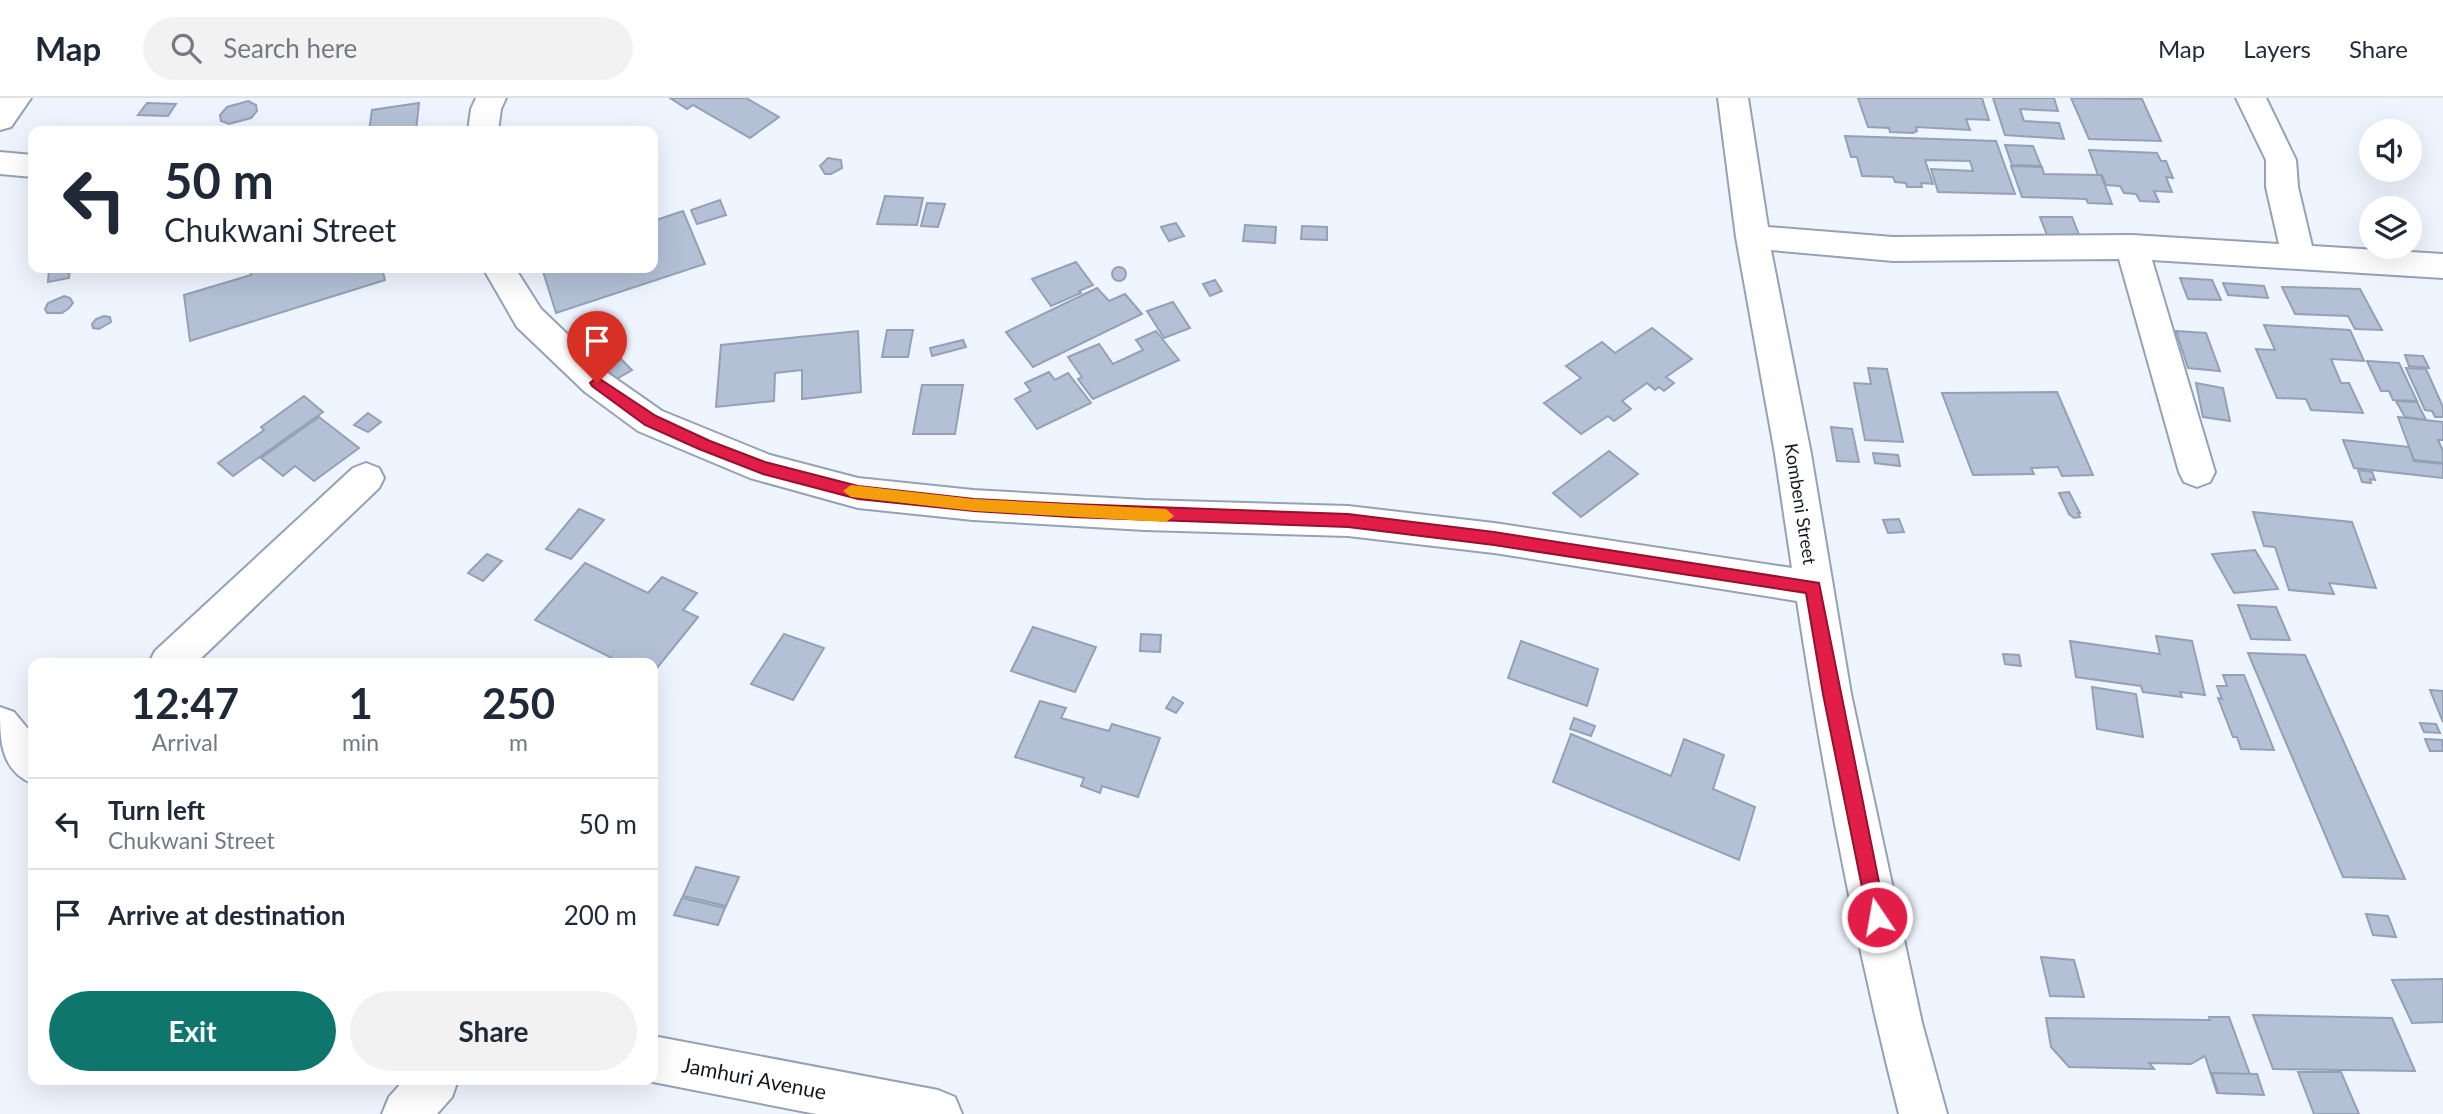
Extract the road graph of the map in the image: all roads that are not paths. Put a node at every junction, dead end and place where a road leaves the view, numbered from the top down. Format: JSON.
{"nodes":[{"id":1,"x":16,"y":98,"type":"edge"},
{"id":2,"x":491,"y":98,"type":"edge"},
{"id":3,"x":1733,"y":98,"type":"edge"},
{"id":4,"x":2251,"y":98,"type":"edge"},
{"id":5,"x":0,"y":120,"type":"edge"},
{"id":6,"x":484,"y":126,"type":"edge"},
{"id":7,"x":0,"y":163,"type":"edge"},
{"id":8,"x":28,"y":166,"type":"edge"},
{"id":9,"x":1752,"y":237,"type":"junction"},
{"id":10,"x":2132,"y":247,"type":"junction"},
{"id":11,"x":2298,"y":257,"type":"junction"},
{"id":12,"x":2443,"y":266,"type":"edge"},
{"id":13,"x":502,"y":273,"type":"edge"},
{"id":14,"x":2197,"y":472,"type":"dead end"},
{"id":15,"x":366,"y":478,"type":"dead end"},
{"id":16,"x":1813,"y":587,"type":"junction"},
{"id":17,"x":174,"y":658,"type":"edge"},
{"id":18,"x":0,"y":724,"type":"edge"},
{"id":19,"x":28,"y":759,"type":"edge"},
{"id":20,"x":658,"y":1060,"type":"edge"},
{"id":21,"x":431,"y":1085,"type":"edge"},
{"id":22,"x":406,"y":1114,"type":"edge"},
{"id":23,"x":938,"y":1114,"type":"edge"},
{"id":24,"x":1923,"y":1114,"type":"edge"}],
"edges":[{"from":1,"to":5,"type":"street"},
{"from":2,"to":6,"type":"street"},
{"from":3,"to":9,"type":"street","name":"Kombeni Street"},
{"from":4,"to":11,"type":"street"},
{"from":7,"to":8,"type":"street"},
{"from":9,"to":10,"type":"street"},
{"from":9,"to":16,"type":"street","name":"Kombeni Street"},
{"from":10,"to":11,"type":"street"},
{"from":10,"to":14,"type":"street"},
{"from":11,"to":12,"type":"street"},
{"from":13,"to":16,"type":"street"},
{"from":15,"to":17,"type":"street"},
{"from":16,"to":24,"type":"street","name":"Kombeni Street"},
{"from":18,"to":19,"type":"street"},
{"from":20,"to":23,"type":"street","name":"Jamhuri Avenue"},
{"from":21,"to":22,"type":"street"}]}
